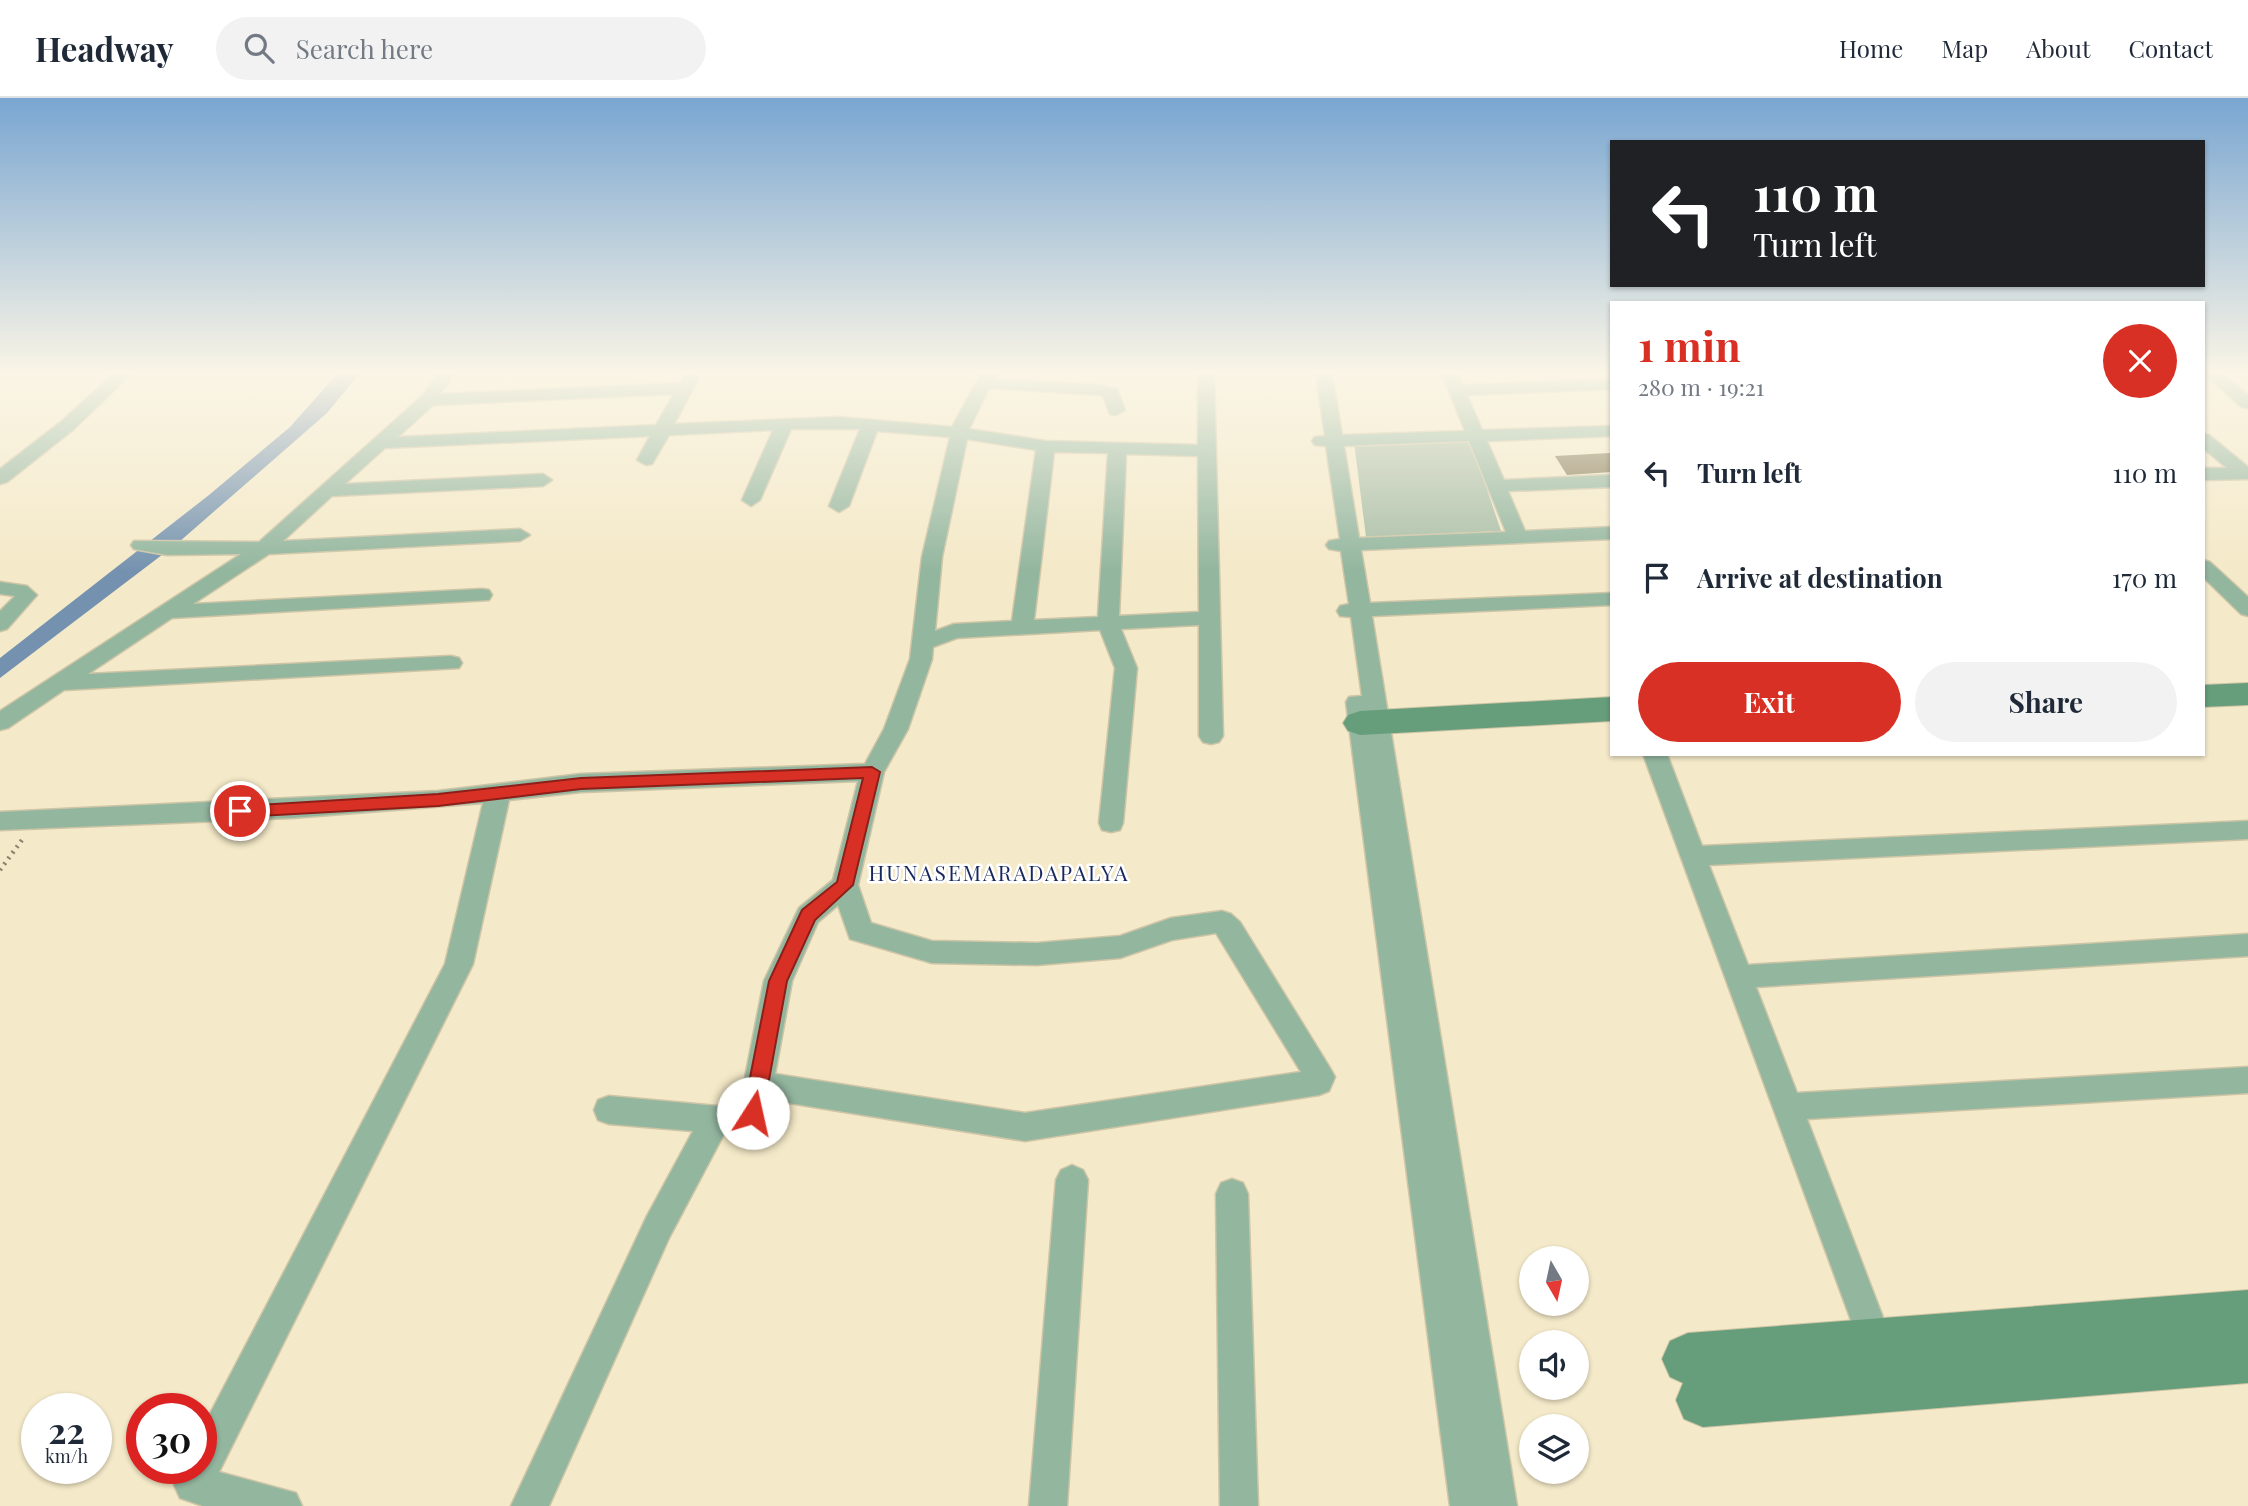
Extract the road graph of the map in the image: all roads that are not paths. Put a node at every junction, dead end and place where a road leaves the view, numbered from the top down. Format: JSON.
{"nodes":[{"id":1,"x":49,"y":440,"type":"edge"},
{"id":2,"x":385,"y":440,"type":"edge"},
{"id":3,"x":452,"y":440,"type":"edge"},
{"id":4,"x":657,"y":440,"type":"edge"},
{"id":5,"x":778,"y":440,"type":"edge"},
{"id":6,"x":864,"y":440,"type":"edge"},
{"id":7,"x":958,"y":440,"type":"edge"},
{"id":8,"x":1004,"y":440,"type":"edge"},
{"id":9,"x":1207,"y":440,"type":"edge"},
{"id":10,"x":1328,"y":440,"type":"joint"},
{"id":11,"x":1339,"y":440,"type":"edge"},
{"id":12,"x":1477,"y":440,"type":"edge"},
{"id":13,"x":2205,"y":441,"type":"edge"},
{"id":14,"x":381,"y":443,"type":"junction"},
{"id":15,"x":1046,"y":446,"type":"junction"},
{"id":16,"x":1117,"y":448,"type":"junction"},
{"id":17,"x":1207,"y":451,"type":"junction"},
{"id":18,"x":646,"y":460,"type":"dead end"},
{"id":19,"x":2246,"y":473,"type":"edge"},
{"id":20,"x":2205,"y":474,"type":"edge"},
{"id":21,"x":0,"y":478,"type":"edge"},
{"id":22,"x":543,"y":480,"type":"dead end"},
{"id":23,"x":1610,"y":481,"type":"edge"},
{"id":24,"x":1496,"y":486,"type":"junction"},
{"id":25,"x":327,"y":491,"type":"junction"},
{"id":26,"x":751,"y":499,"type":"dead end"},
{"id":27,"x":839,"y":506,"type":"dead end"},
{"id":28,"x":1610,"y":533,"type":"edge"},
{"id":29,"x":520,"y":535,"type":"dead end"},
{"id":30,"x":1518,"y":537,"type":"junction"},
{"id":31,"x":141,"y":545,"type":"dead end"},
{"id":32,"x":1343,"y":545,"type":"junction"},
{"id":33,"x":264,"y":548,"type":"junction"},
{"id":34,"x":2211,"y":571,"type":"edge"},
{"id":35,"x":0,"y":588,"type":"edge"},
{"id":36,"x":2248,"y":594,"type":"edge"},
{"id":37,"x":482,"y":595,"type":"dead end"},
{"id":38,"x":1610,"y":599,"type":"edge"},
{"id":39,"x":2248,"y":609,"type":"edge"},
{"id":40,"x":1353,"y":610,"type":"junction"},
{"id":41,"x":165,"y":612,"type":"junction"},
{"id":42,"x":1209,"y":618,"type":"junction"},
{"id":43,"x":0,"y":624,"type":"edge"},
{"id":44,"x":1108,"y":624,"type":"junction"},
{"id":45,"x":1022,"y":628,"type":"junction"},
{"id":46,"x":923,"y":643,"type":"junction"},
{"id":47,"x":451,"y":663,"type":"dead end"},
{"id":48,"x":2248,"y":676,"type":"edge"},
{"id":49,"x":2205,"y":679,"type":"edge"},
{"id":50,"x":57,"y":683,"type":"junction"},
{"id":51,"x":2248,"y":694,"type":"edge"},
{"id":52,"x":2205,"y":696,"type":"edge"},
{"id":53,"x":1610,"y":709,"type":"edge"},
{"id":54,"x":0,"y":722,"type":"edge"},
{"id":55,"x":1610,"y":727,"type":"edge"},
{"id":56,"x":1370,"y":731,"type":"junction"},
{"id":57,"x":1211,"y":736,"type":"dead end"},
{"id":58,"x":1656,"y":756,"type":"edge"},
{"id":59,"x":872,"y":772,"type":"junction"},
{"id":60,"x":498,"y":793,"type":"junction"},
{"id":61,"x":0,"y":821,"type":"edge"},
{"id":62,"x":1111,"y":823,"type":"dead end"},
{"id":63,"x":2248,"y":830,"type":"edge"},
{"id":64,"x":1694,"y":856,"type":"junction"},
{"id":65,"x":845,"y":885,"type":"junction"},
{"id":66,"x":2248,"y":945,"type":"edge"},
{"id":67,"x":1739,"y":977,"type":"junction"},
{"id":68,"x":2248,"y":1080,"type":"edge"},
{"id":69,"x":758,"y":1085,"type":"junction"},
{"id":70,"x":1788,"y":1107,"type":"junction"},
{"id":71,"x":609,"y":1110,"type":"dead end"},
{"id":72,"x":716,"y":1120,"type":"junction"},
{"id":73,"x":1072,"y":1180,"type":"dead end"},
{"id":74,"x":1232,"y":1194,"type":"dead end"},
{"id":75,"x":2248,"y":1316,"type":"edge"},
{"id":76,"x":2248,"y":1357,"type":"edge"},
{"id":77,"x":1884,"y":1365,"type":"junction"},
{"id":78,"x":1695,"y":1379,"type":"dead end"},
{"id":79,"x":283,"y":1506,"type":"edge"},
{"id":80,"x":530,"y":1506,"type":"edge"},
{"id":81,"x":1048,"y":1506,"type":"edge"},
{"id":82,"x":1240,"y":1506,"type":"edge"},
{"id":83,"x":1469,"y":1506,"type":"edge"},
{"id":84,"x":1498,"y":1506,"type":"edge"}],
"edges":[{"from":1,"to":21,"type":"street"},
{"from":2,"to":14,"type":"street"},
{"from":3,"to":14,"type":"street"},
{"from":4,"to":18,"type":"street"},
{"from":5,"to":26,"type":"street"},
{"from":6,"to":27,"type":"street"},
{"from":7,"to":46,"type":"street"},
{"from":8,"to":15,"type":"street"},
{"from":9,"to":17,"type":"street"},
{"from":10,"to":11,"type":"street"},
{"from":10,"to":32,"type":"street"},
{"from":12,"to":24,"type":"street"},
{"from":13,"to":19,"type":"street"},
{"from":14,"to":25,"type":"street"},
{"from":15,"to":16,"type":"street"},
{"from":15,"to":45,"type":"street"},
{"from":16,"to":17,"type":"street"},
{"from":16,"to":44,"type":"street"},
{"from":17,"to":42,"type":"street"},
{"from":19,"to":20,"type":"street"},
{"from":22,"to":25,"type":"street"},
{"from":23,"to":24,"type":"street"},
{"from":24,"to":30,"type":"street"},
{"from":25,"to":33,"type":"street"},
{"from":28,"to":30,"type":"street"},
{"from":29,"to":33,"type":"street"},
{"from":30,"to":32,"type":"street"},
{"from":31,"to":33,"type":"street"},
{"from":32,"to":40,"type":"street"},
{"from":33,"to":41,"type":"street"},
{"from":34,"to":36,"type":"street"},
{"from":34,"to":39,"type":"street"},
{"from":35,"to":43,"type":"street"},
{"from":37,"to":41,"type":"street"},
{"from":38,"to":40,"type":"street"},
{"from":40,"to":56,"type":"street"},
{"from":41,"to":50,"type":"street"},
{"from":42,"to":44,"type":"street"},
{"from":42,"to":57,"type":"street"},
{"from":44,"to":45,"type":"street"},
{"from":44,"to":62,"type":"street"},
{"from":45,"to":46,"type":"street"},
{"from":46,"to":59,"type":"street"},
{"from":47,"to":50,"type":"street"},
{"from":48,"to":49,"type":"street"},
{"from":50,"to":54,"type":"street"},
{"from":51,"to":52,"type":"street"},
{"from":53,"to":56,"type":"street"},
{"from":55,"to":56,"type":"street"},
{"from":56,"to":83,"type":"street"},
{"from":56,"to":84,"type":"street"},
{"from":58,"to":64,"type":"street"},
{"from":59,"to":60,"type":"street"},
{"from":59,"to":65,"type":"street"},
{"from":60,"to":61,"type":"street"},
{"from":60,"to":79,"type":"street"},
{"from":63,"to":64,"type":"street"},
{"from":64,"to":67,"type":"street"},
{"from":65,"to":69,"type":"street"},
{"from":65,"to":69,"type":"street"},
{"from":66,"to":67,"type":"street"},
{"from":67,"to":70,"type":"street"},
{"from":68,"to":70,"type":"street"},
{"from":69,"to":72,"type":"street"},
{"from":70,"to":77,"type":"street"},
{"from":71,"to":72,"type":"street"},
{"from":72,"to":80,"type":"street"},
{"from":73,"to":81,"type":"street"},
{"from":74,"to":82,"type":"street"},
{"from":75,"to":77,"type":"street"},
{"from":76,"to":77,"type":"street"},
{"from":77,"to":78,"type":"street"}]}
